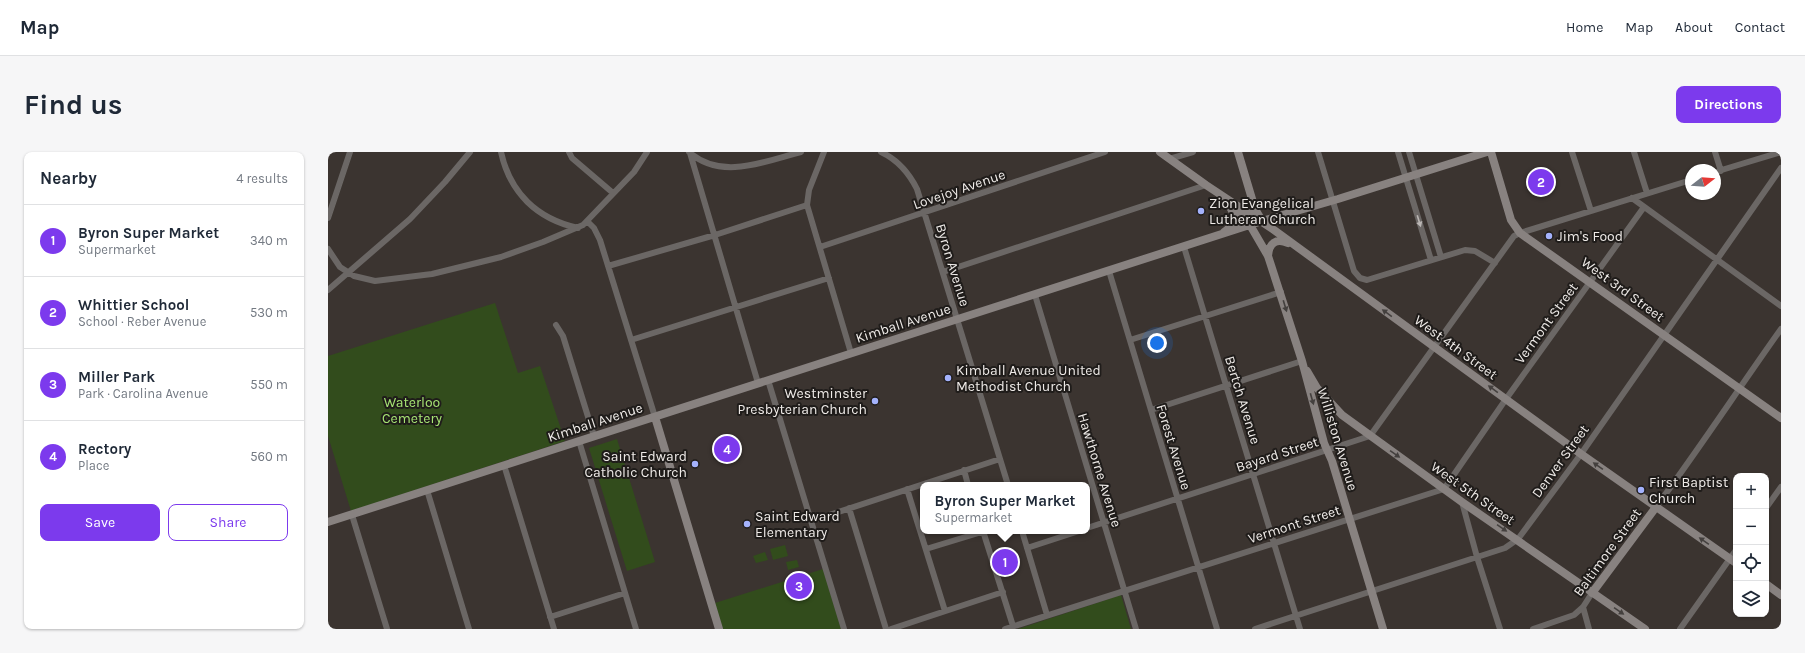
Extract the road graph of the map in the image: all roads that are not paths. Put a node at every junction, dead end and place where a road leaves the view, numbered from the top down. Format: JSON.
{"nodes":[{"id":1,"x":350,"y":152,"type":"edge"},
{"id":2,"x":470,"y":152,"type":"edge"},
{"id":3,"x":501,"y":152,"type":"edge"},
{"id":4,"x":569,"y":152,"type":"edge"},
{"id":5,"x":647,"y":152,"type":"edge"},
{"id":6,"x":690,"y":152,"type":"edge"},
{"id":7,"x":801,"y":152,"type":"edge"},
{"id":8,"x":824,"y":152,"type":"edge"},
{"id":9,"x":881,"y":152,"type":"edge"},
{"id":10,"x":1105,"y":152,"type":"edge"},
{"id":11,"x":1160,"y":152,"type":"edge"},
{"id":12,"x":1193,"y":152,"type":"edge"},
{"id":13,"x":1238,"y":152,"type":"edge"},
{"id":14,"x":1318,"y":152,"type":"edge"},
{"id":15,"x":1398,"y":152,"type":"edge"},
{"id":16,"x":1409,"y":152,"type":"edge"},
{"id":17,"x":1487,"y":152,"type":"edge"},
{"id":18,"x":1491,"y":152,"type":"edge"},
{"id":19,"x":1572,"y":152,"type":"edge"},
{"id":20,"x":1634,"y":152,"type":"edge"},
{"id":21,"x":1715,"y":152,"type":"edge"},
{"id":22,"x":1781,"y":152,"type":"edge"},
{"id":23,"x":1169,"y":159,"type":"junction"},
{"id":24,"x":1717,"y":164,"type":"edge"},
{"id":25,"x":1781,"y":168,"type":"edge"},
{"id":26,"x":1721,"y":170,"type":"edge"},
{"id":27,"x":1416,"y":174,"type":"junction"},
{"id":28,"x":1406,"y":178,"type":"junction"},
{"id":29,"x":1685,"y":182,"type":"edge"},
{"id":30,"x":1206,"y":185,"type":"junction"},
{"id":31,"x":613,"y":193,"type":"junction"},
{"id":32,"x":1647,"y":193,"type":"junction"},
{"id":33,"x":1632,"y":198,"type":"junction"},
{"id":34,"x":1333,"y":201,"type":"junction"},
{"id":35,"x":1227,"y":204,"type":"junction"},
{"id":36,"x":807,"y":205,"type":"junction"},
{"id":37,"x":1644,"y":207,"type":"junction"},
{"id":38,"x":1590,"y":211,"type":"junction"},
{"id":39,"x":925,"y":213,"type":"junction"},
{"id":40,"x":328,"y":218,"type":"edge"},
{"id":41,"x":587,"y":221,"type":"junction"},
{"id":42,"x":1262,"y":221,"type":"junction"},
{"id":43,"x":1250,"y":225,"type":"junction"},
{"id":44,"x":578,"y":228,"type":"junction"},
{"id":45,"x":1520,"y":233,"type":"junction"},
{"id":46,"x":715,"y":235,"type":"junction"},
{"id":47,"x":1216,"y":236,"type":"junction"},
{"id":48,"x":820,"y":247,"type":"junction"},
{"id":49,"x":1184,"y":247,"type":"junction"},
{"id":50,"x":1297,"y":247,"type":"junction"},
{"id":51,"x":328,"y":249,"type":"edge"},
{"id":52,"x":1268,"y":256,"type":"junction"},
{"id":53,"x":1441,"y":257,"type":"junction"},
{"id":54,"x":1431,"y":260,"type":"junction"},
{"id":55,"x":1717,"y":260,"type":"junction"},
{"id":56,"x":1495,"y":263,"type":"junction"},
{"id":57,"x":608,"y":266,"type":"junction"},
{"id":58,"x":1109,"y":271,"type":"junction"},
{"id":59,"x":348,"y":272,"type":"junction"},
{"id":60,"x":943,"y":272,"type":"junction"},
{"id":61,"x":829,"y":278,"type":"junction"},
{"id":62,"x":1590,"y":282,"type":"junction"},
{"id":63,"x":328,"y":290,"type":"edge"},
{"id":64,"x":1281,"y":292,"type":"junction"},
{"id":65,"x":1035,"y":295,"type":"junction"},
{"id":66,"x":736,"y":306,"type":"junction"},
{"id":67,"x":1781,"y":306,"type":"edge"},
{"id":68,"x":1205,"y":316,"type":"junction"},
{"id":69,"x":958,"y":319,"type":"junction"},
{"id":70,"x":556,"y":325,"type":"dead end"},
{"id":71,"x":1781,"y":329,"type":"edge"},
{"id":72,"x":1664,"y":335,"type":"junction"},
{"id":73,"x":631,"y":340,"type":"junction"},
{"id":74,"x":1130,"y":340,"type":"junction"},
{"id":75,"x":1434,"y":347,"type":"junction"},
{"id":76,"x":851,"y":353,"type":"junction"},
{"id":77,"x":1302,"y":362,"type":"junction"},
{"id":78,"x":768,"y":380,"type":"junction"},
{"id":79,"x":758,"y":383,"type":"junction"},
{"id":80,"x":1226,"y":386,"type":"junction"},
{"id":81,"x":1739,"y":387,"type":"junction"},
{"id":82,"x":1506,"y":399,"type":"junction"},
{"id":83,"x":1151,"y":410,"type":"junction"},
{"id":84,"x":655,"y":417,"type":"junction"},
{"id":85,"x":1781,"y":418,"type":"edge"},
{"id":86,"x":594,"y":436,"type":"junction"},
{"id":87,"x":1370,"y":436,"type":"junction"},
{"id":88,"x":579,"y":441,"type":"junction"},
{"id":89,"x":1328,"y":450,"type":"junction"},
{"id":90,"x":1581,"y":454,"type":"junction"},
{"id":91,"x":1000,"y":459,"type":"junction"},
{"id":92,"x":504,"y":465,"type":"junction"},
{"id":93,"x":964,"y":470,"type":"junction"},
{"id":94,"x":1253,"y":474,"type":"junction"},
{"id":95,"x":928,"y":482,"type":"edge"},
{"id":96,"x":967,"y":482,"type":"edge"},
{"id":97,"x":1007,"y":482,"type":"edge"},
{"id":98,"x":920,"y":485,"type":"edge"},
{"id":99,"x":1781,"y":487,"type":"edge"},
{"id":100,"x":1444,"y":488,"type":"junction"},
{"id":101,"x":907,"y":489,"type":"junction"},
{"id":102,"x":427,"y":490,"type":"junction"},
{"id":103,"x":1178,"y":499,"type":"junction"},
{"id":104,"x":1462,"y":502,"type":"junction"},
{"id":105,"x":1769,"y":504,"type":"edge"},
{"id":106,"x":1656,"y":507,"type":"junction"},
{"id":107,"x":849,"y":508,"type":"junction"},
{"id":108,"x":352,"y":515,"type":"junction"},
{"id":109,"x":1349,"y":519,"type":"junction"},
{"id":110,"x":811,"y":520,"type":"junction"},
{"id":111,"x":328,"y":522,"type":"edge"},
{"id":112,"x":1104,"y":523,"type":"junction"},
{"id":113,"x":1090,"y":527,"type":"edge"},
{"id":114,"x":920,"y":530,"type":"edge"},
{"id":115,"x":921,"y":534,"type":"edge"},
{"id":116,"x":974,"y":534,"type":"edge"},
{"id":117,"x":985,"y":534,"type":"edge"},
{"id":118,"x":1023,"y":534,"type":"edge"},
{"id":119,"x":1069,"y":534,"type":"edge"},
{"id":120,"x":1518,"y":539,"type":"junction"},
{"id":121,"x":1274,"y":543,"type":"junction"},
{"id":122,"x":1027,"y":548,"type":"junction"},
{"id":123,"x":926,"y":549,"type":"junction"},
{"id":124,"x":1477,"y":557,"type":"junction"},
{"id":125,"x":1733,"y":561,"type":"edge"},
{"id":126,"x":1198,"y":567,"type":"junction"},
{"id":127,"x":1769,"y":586,"type":"edge"},
{"id":128,"x":1124,"y":591,"type":"junction"},
{"id":129,"x":1371,"y":591,"type":"junction"},
{"id":130,"x":1003,"y":592,"type":"junction"},
{"id":131,"x":625,"y":593,"type":"junction"},
{"id":132,"x":1592,"y":593,"type":"junction"},
{"id":133,"x":1781,"y":595,"type":"edge"},
{"id":134,"x":1583,"y":607,"type":"junction"},
{"id":135,"x":945,"y":611,"type":"junction"},
{"id":136,"x":1047,"y":616,"type":"junction"},
{"id":137,"x":1296,"y":616,"type":"junction"},
{"id":138,"x":550,"y":617,"type":"junction"},
{"id":139,"x":1013,"y":626,"type":"junction"},
{"id":140,"x":387,"y":629,"type":"edge"},
{"id":141,"x":469,"y":629,"type":"edge"},
{"id":142,"x":554,"y":629,"type":"edge"},
{"id":143,"x":636,"y":629,"type":"edge"},
{"id":144,"x":719,"y":629,"type":"edge"},
{"id":145,"x":844,"y":629,"type":"edge"},
{"id":146,"x":886,"y":629,"type":"edge"},
{"id":147,"x":891,"y":629,"type":"edge"},
{"id":148,"x":1005,"y":629,"type":"edge"},
{"id":149,"x":1136,"y":629,"type":"edge"},
{"id":150,"x":1217,"y":629,"type":"edge"},
{"id":151,"x":1254,"y":629,"type":"edge"},
{"id":152,"x":1300,"y":629,"type":"edge"},
{"id":153,"x":1383,"y":629,"type":"edge"},
{"id":154,"x":1500,"y":629,"type":"edge"},
{"id":155,"x":1533,"y":629,"type":"edge"},
{"id":156,"x":1589,"y":629,"type":"edge"},
{"id":157,"x":1645,"y":629,"type":"edge"},
{"id":158,"x":1680,"y":629,"type":"edge"}],
"edges":[{"from":1,"to":40,"type":"street"},
{"from":2,"to":59,"type":"street"},
{"from":3,"to":44,"type":"street"},
{"from":4,"to":31,"type":"street"},
{"from":5,"to":31,"type":"street"},
{"from":6,"to":7,"type":"street"},
{"from":6,"to":46,"type":"street"},
{"from":8,"to":36,"type":"street"},
{"from":9,"to":39,"type":"street","name":"Byron Avenue"},
{"from":10,"to":39,"type":"street","name":"Lovejoy Avenue"},
{"from":11,"to":23,"type":"main road","name":"West 4th Street"},
{"from":12,"to":23,"type":"street"},
{"from":13,"to":42,"type":"main road"},
{"from":14,"to":34,"type":"street"},
{"from":15,"to":28,"type":"street"},
{"from":16,"to":27,"type":"street"},
{"from":17,"to":27,"type":"main road","name":"Kimball Avenue"},
{"from":18,"to":45,"type":"main road","name":"West 3rd Street"},
{"from":19,"to":38,"type":"street"},
{"from":20,"to":32,"type":"street"},
{"from":21,"to":24,"type":"street"},
{"from":22,"to":26,"type":"street"},
{"from":23,"to":30,"type":"main road","name":"West 4th Street"},
{"from":25,"to":55,"type":"street","name":"Denver Street"},
{"from":27,"to":28,"type":"main road","name":"Kimball Avenue"},
{"from":27,"to":53,"type":"street"},
{"from":28,"to":34,"type":"main road","name":"Kimball Avenue"},
{"from":28,"to":54,"type":"street","one_way":true},
{"from":29,"to":32,"type":"street"},
{"from":30,"to":35,"type":"main road","name":"Williston Avenue"},
{"from":30,"to":42,"type":"main road","name":"West 4th Street"},
{"from":30,"to":60,"type":"street"},
{"from":31,"to":41,"type":"street"},
{"from":32,"to":33,"type":"street"},
{"from":33,"to":37,"type":"street"},
{"from":33,"to":38,"type":"street"},
{"from":34,"to":42,"type":"main road","name":"Kimball Avenue"},
{"from":34,"to":54,"type":"street"},
{"from":35,"to":43,"type":"main road","name":"Williston Avenue"},
{"from":35,"to":47,"type":"main road"},
{"from":36,"to":46,"type":"street"},
{"from":36,"to":48,"type":"street"},
{"from":37,"to":55,"type":"street"},
{"from":37,"to":62,"type":"street","name":"Vermont Street"},
{"from":38,"to":45,"type":"street"},
{"from":39,"to":48,"type":"street","name":"Lovejoy Avenue"},
{"from":39,"to":60,"type":"street","name":"Byron Avenue"},
{"from":41,"to":44,"type":"street"},
{"from":41,"to":57,"type":"street"},
{"from":42,"to":43,"type":"main road","name":"Kimball Avenue"},
{"from":42,"to":50,"type":"main road","name":"West 4th Street"},
{"from":43,"to":47,"type":"main road","name":"Kimball Avenue"},
{"from":43,"to":52,"type":"main road","name":"Williston Avenue"},
{"from":44,"to":59,"type":"street"},
{"from":45,"to":56,"type":"street"},
{"from":45,"to":62,"type":"main road","name":"West 3rd Street"},
{"from":46,"to":57,"type":"street"},
{"from":46,"to":66,"type":"street"},
{"from":47,"to":49,"type":"main road","name":"Kimball Avenue"},
{"from":48,"to":61,"type":"street"},
{"from":49,"to":58,"type":"main road","name":"Kimball Avenue"},
{"from":49,"to":68,"type":"street","name":"Bertch Avenue"},
{"from":50,"to":52,"type":"main road"},
{"from":75,"to":50,"type":"main road","name":"West 4th Street","one_way":true},
{"from":51,"to":59,"type":"street"},
{"from":52,"to":64,"type":"main road","name":"Williston Avenue"},
{"from":53,"to":54,"type":"street"},
{"from":53,"to":56,"type":"street"},
{"from":55,"to":67,"type":"street"},
{"from":55,"to":72,"type":"street","name":"Denver Street"},
{"from":56,"to":75,"type":"street"},
{"from":57,"to":73,"type":"street"},
{"from":58,"to":65,"type":"main road","name":"Kimball Avenue"},
{"from":58,"to":74,"type":"street","name":"Forest Avenue"},
{"from":59,"to":63,"type":"street"},
{"from":60,"to":69,"type":"street","name":"Byron Avenue"},
{"from":61,"to":66,"type":"street"},
{"from":61,"to":76,"type":"street"},
{"from":62,"to":72,"type":"main road","name":"West 3rd Street"},
{"from":62,"to":82,"type":"street","name":"Vermont Street"},
{"from":64,"to":68,"type":"street"},
{"from":64,"to":77,"type":"main road","name":"Williston Avenue","one_way":true},
{"from":65,"to":69,"type":"main road","name":"Kimball Avenue"},
{"from":65,"to":112,"type":"street","name":"Hawthorne Avenue"},
{"from":66,"to":73,"type":"street"},
{"from":66,"to":79,"type":"street"},
{"from":68,"to":74,"type":"street"},
{"from":68,"to":80,"type":"street","name":"Bertch Avenue"},
{"from":69,"to":76,"type":"main road","name":"Kimball Avenue"},
{"from":69,"to":91,"type":"street","name":"Byron Avenue"},
{"from":70,"to":86,"type":"street"},
{"from":71,"to":81,"type":"street","name":"Baltimore Street"},
{"from":72,"to":81,"type":"main road","name":"West 3rd Street"},
{"from":72,"to":90,"type":"street","name":"Denver Street"},
{"from":73,"to":84,"type":"street"},
{"from":74,"to":83,"type":"street","name":"Forest Avenue"},
{"from":82,"to":75,"type":"main road","name":"West 4th Street","one_way":true},
{"from":75,"to":87,"type":"street"},
{"from":76,"to":78,"type":"main road","name":"Kimball Avenue"},
{"from":77,"to":80,"type":"street"},
{"from":77,"to":87,"type":"main road","name":"West 5th Street"},
{"from":77,"to":89,"type":"main road","name":"Williston Avenue","one_way":true},
{"from":78,"to":79,"type":"main road","name":"Kimball Avenue"},
{"from":78,"to":110,"type":"street"},
{"from":79,"to":84,"type":"main road","name":"Kimball Avenue"},
{"from":80,"to":83,"type":"street"},
{"from":80,"to":94,"type":"street","name":"Bertch Avenue"},
{"from":81,"to":85,"type":"main road","name":"West 3rd Street"},
{"from":81,"to":106,"type":"street","name":"Baltimore Street"},
{"from":82,"to":90,"type":"main road","name":"West 4th Street"},
{"from":82,"to":100,"type":"street","name":"Vermont Street"},
{"from":83,"to":103,"type":"street","name":"Forest Avenue"},
{"from":84,"to":86,"type":"main road","name":"Kimball Avenue"},
{"from":84,"to":144,"type":"main road"},
{"from":86,"to":88,"type":"main road","name":"Kimball Avenue"},
{"from":87,"to":89,"type":"street","name":"Bayard Street"},
{"from":87,"to":100,"type":"main road","name":"West 5th Street","one_way":true},
{"from":88,"to":92,"type":"main road","name":"Kimball Avenue"},
{"from":88,"to":131,"type":"street"},
{"from":89,"to":94,"type":"street","name":"Bayard Street"},
{"from":89,"to":109,"type":"main road","name":"Williston Avenue"},
{"from":106,"to":90,"type":"main road","name":"West 4th Street","one_way":true},
{"from":90,"to":120,"type":"street","name":"Denver Street"},
{"from":91,"to":93,"type":"street"},
{"from":91,"to":97,"type":"street","name":"Byron Avenue"},
{"from":92,"to":102,"type":"main road","name":"Kimball Avenue"},
{"from":92,"to":138,"type":"street"},
{"from":93,"to":95,"type":"street"},
{"from":93,"to":96,"type":"street"},
{"from":94,"to":103,"type":"street","name":"Bayard Street"},
{"from":94,"to":121,"type":"street","name":"Bertch Avenue"},
{"from":98,"to":101,"type":"street"},
{"from":99,"to":105,"type":"street"},
{"from":100,"to":104,"type":"main road","name":"West 5th Street"},
{"from":100,"to":109,"type":"street","name":"Vermont Street"},
{"from":101,"to":107,"type":"street"},
{"from":101,"to":114,"type":"street"},
{"from":102,"to":108,"type":"main road","name":"Kimball Avenue"},
{"from":102,"to":141,"type":"street"},
{"from":103,"to":112,"type":"street","name":"Bayard Street"},
{"from":103,"to":126,"type":"street","name":"Forest Avenue"},
{"from":104,"to":120,"type":"main road","name":"West 5th Street","one_way":true},
{"from":104,"to":124,"type":"street"},
{"from":125,"to":106,"type":"main road","name":"West 4th Street","one_way":true},
{"from":106,"to":132,"type":"main road","name":"Baltimore Street"},
{"from":107,"to":110,"type":"street"},
{"from":107,"to":146,"type":"street"},
{"from":108,"to":111,"type":"main road","name":"Kimball Avenue"},
{"from":108,"to":140,"type":"street"},
{"from":109,"to":121,"type":"street","name":"Vermont Street"},
{"from":109,"to":129,"type":"main road","name":"Williston Avenue"},
{"from":110,"to":145,"type":"street"},
{"from":112,"to":113,"type":"street","name":"Bayard Street"},
{"from":112,"to":128,"type":"street","name":"Hawthorne Avenue"},
{"from":115,"to":123,"type":"street"},
{"from":116,"to":123,"type":"street"},
{"from":117,"to":130,"type":"street"},
{"from":118,"to":122,"type":"street"},
{"from":119,"to":122,"type":"street"},
{"from":120,"to":124,"type":"street","name":"Denver Street"},
{"from":120,"to":132,"type":"main road","name":"West 5th Street"},
{"from":121,"to":126,"type":"street","name":"Vermont Street"},
{"from":121,"to":137,"type":"street","name":"Bertch Avenue"},
{"from":122,"to":136,"type":"street"},
{"from":123,"to":135,"type":"street"},
{"from":124,"to":129,"type":"street","name":"Denver Street"},
{"from":124,"to":154,"type":"street"},
{"from":125,"to":158,"type":"street"},
{"from":126,"to":128,"type":"street","name":"Vermont Street"},
{"from":126,"to":150,"type":"street","name":"Forest Avenue"},
{"from":127,"to":133,"type":"main road"},
{"from":128,"to":136,"type":"street","name":"Vermont Street"},
{"from":128,"to":149,"type":"street","name":"Hawthorne Avenue"},
{"from":129,"to":137,"type":"street","name":"Denver Street"},
{"from":129,"to":153,"type":"main road","name":"Williston Avenue"},
{"from":130,"to":135,"type":"street"},
{"from":130,"to":139,"type":"street"},
{"from":131,"to":138,"type":"street"},
{"from":131,"to":143,"type":"street"},
{"from":132,"to":134,"type":"street","name":"Baltimore Street"},
{"from":132,"to":157,"type":"main road","name":"West 5th Street","one_way":true},
{"from":134,"to":155,"type":"street","name":"Baltimore Street"},
{"from":134,"to":156,"type":"street"},
{"from":135,"to":147,"type":"street"},
{"from":136,"to":139,"type":"street","name":"Vermont Street"},
{"from":137,"to":151,"type":"street","name":"Denver Street"},
{"from":137,"to":152,"type":"street","name":"Bertch Avenue"},
{"from":138,"to":142,"type":"street"},
{"from":139,"to":148,"type":"street","name":"Vermont Street"}]}
